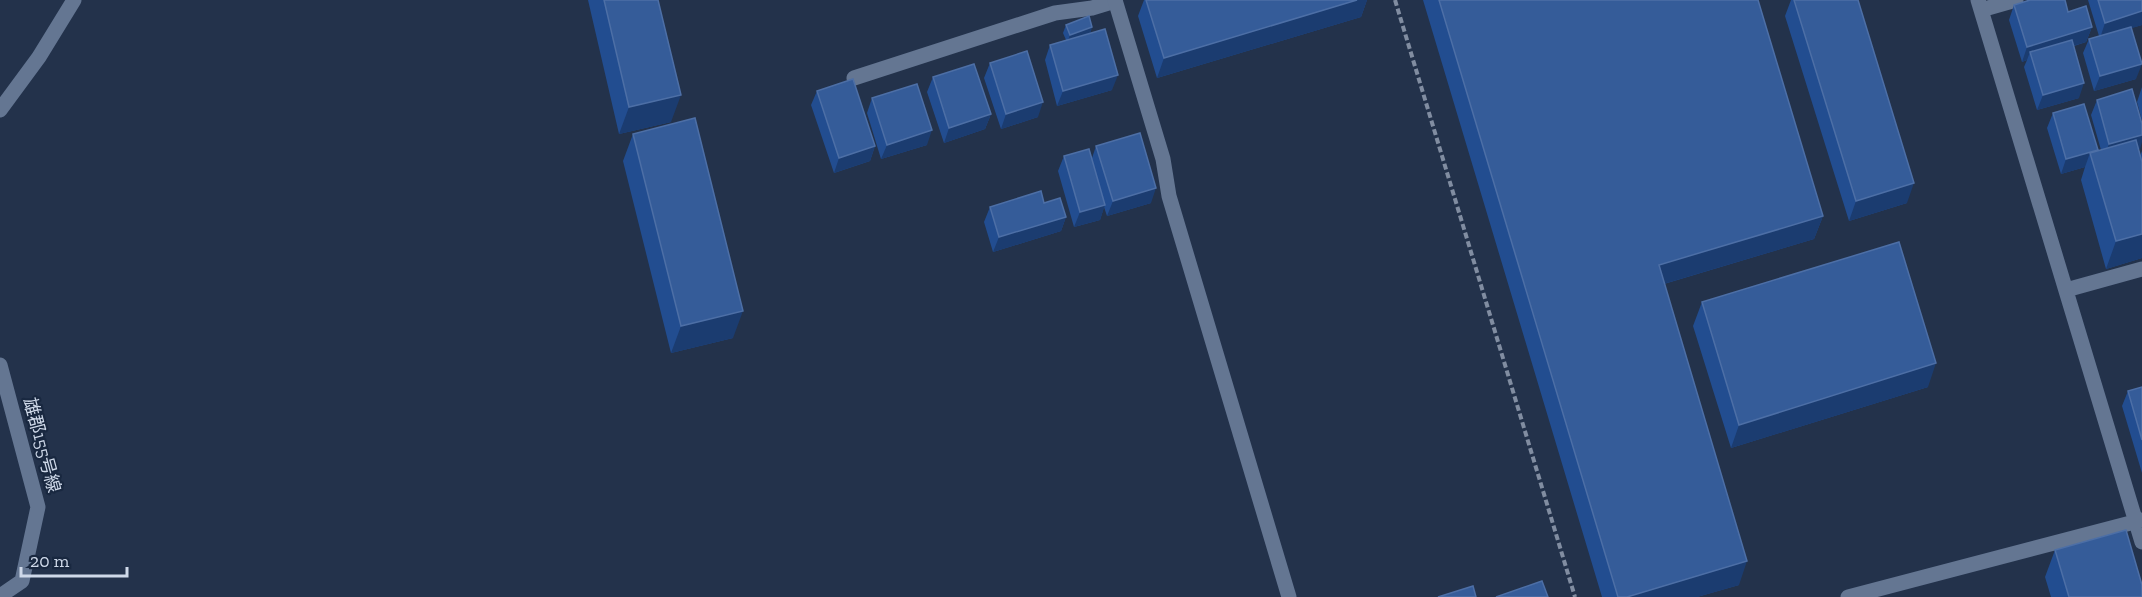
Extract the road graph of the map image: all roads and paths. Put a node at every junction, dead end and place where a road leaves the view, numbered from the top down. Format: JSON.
{"nodes":[{"id":1,"x":74,"y":0,"type":"edge"},
{"id":2,"x":1395,"y":0,"type":"edge"},
{"id":3,"x":2016,"y":0,"type":"edge"},
{"id":4,"x":1115,"y":1,"type":"edge"},
{"id":5,"x":1980,"y":5,"type":"edge"},
{"id":6,"x":854,"y":78,"type":"edge"},
{"id":7,"x":0,"y":110,"type":"edge"},
{"id":8,"x":2142,"y":269,"type":"edge"},
{"id":9,"x":2066,"y":290,"type":"junction"},
{"id":10,"x":0,"y":365,"type":"edge"},
{"id":11,"x":2139,"y":521,"type":"edge"},
{"id":12,"x":2142,"y":542,"type":"edge"},
{"id":13,"x":1871,"y":594,"type":"edge"},
{"id":14,"x":0,"y":596,"type":"edge"},
{"id":15,"x":1290,"y":597,"type":"edge"},
{"id":16,"x":1575,"y":597,"type":"edge"},
{"id":17,"x":1848,"y":597,"type":"edge"}],
"edges":[{"from":1,"to":7,"type":"street"},
{"from":2,"to":16,"type":"path"},
{"from":3,"to":5,"type":"street"},
{"from":4,"to":6,"type":"street"},
{"from":4,"to":15,"type":"street"},
{"from":5,"to":9,"type":"street"},
{"from":8,"to":9,"type":"street"},
{"from":9,"to":11,"type":"street"},
{"from":10,"to":14,"type":"street","name":"雄郡155号線"},
{"from":11,"to":12,"type":"street"},
{"from":11,"to":13,"type":"street"},
{"from":13,"to":17,"type":"street"}]}
